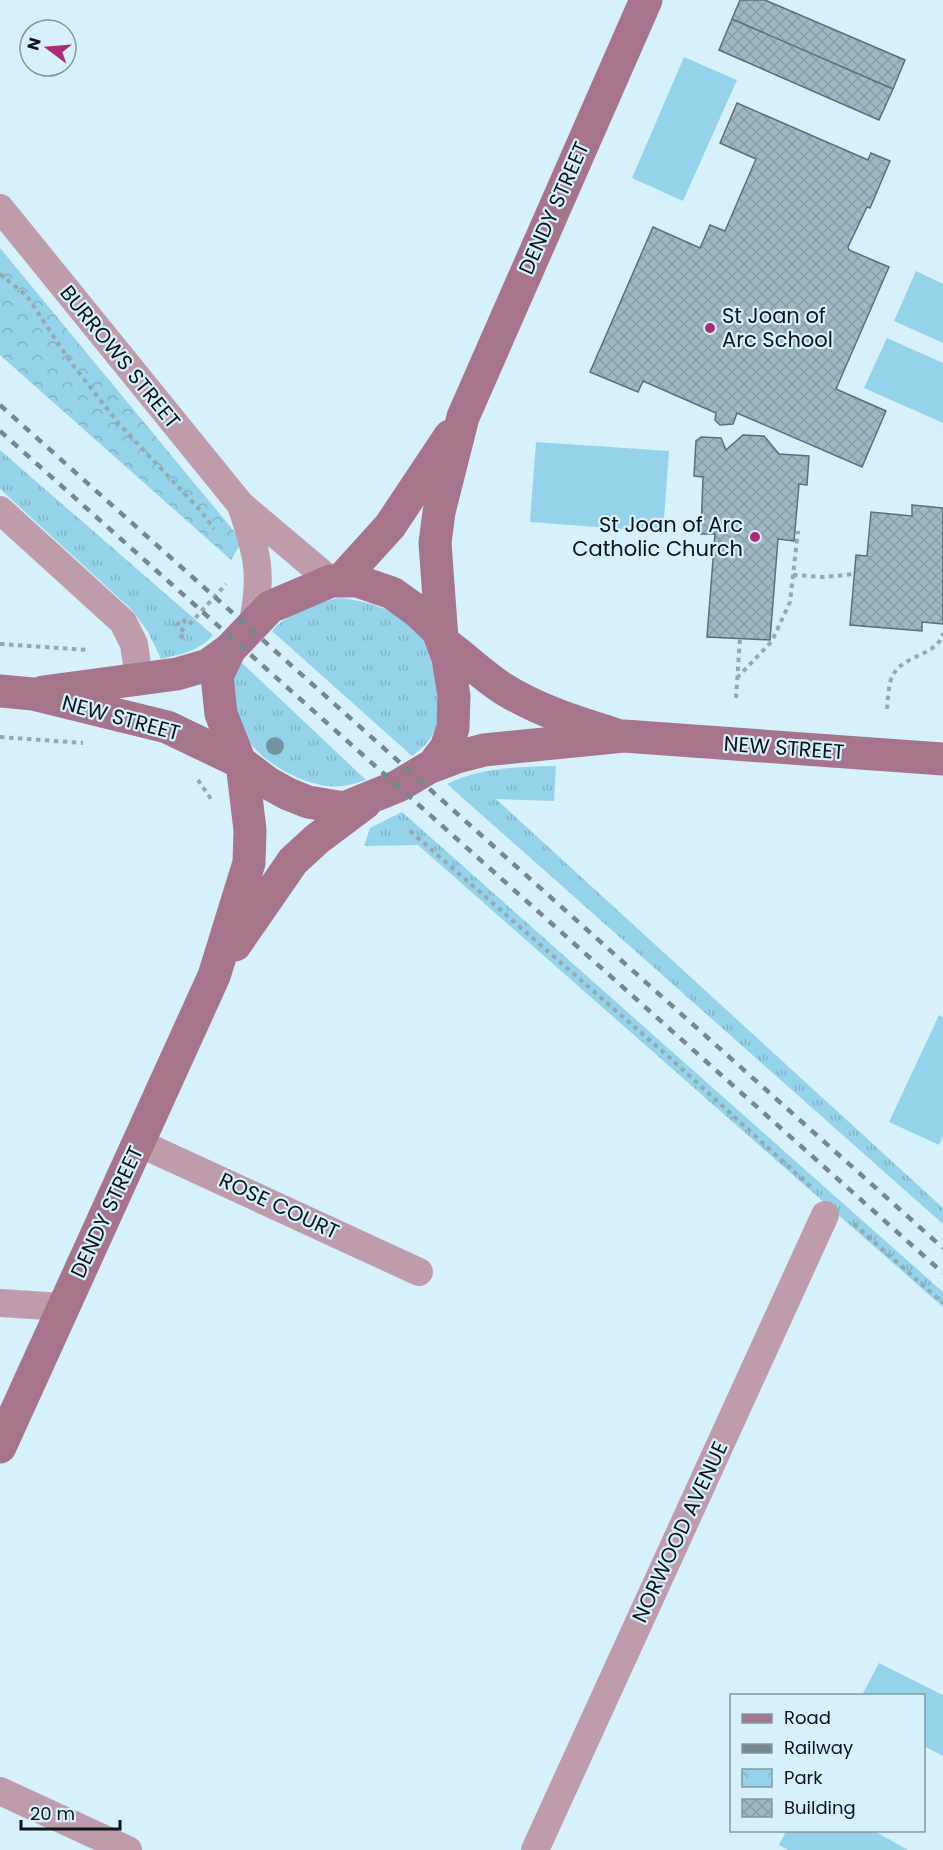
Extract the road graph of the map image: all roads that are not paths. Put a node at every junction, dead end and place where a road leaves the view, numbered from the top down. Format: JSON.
{"nodes":[{"id":1,"x":646,"y":0,"type":"edge"},
{"id":2,"x":0,"y":208,"type":"edge"},
{"id":3,"x":463,"y":417,"type":"junction"},
{"id":4,"x":241,"y":506,"type":"junction"},
{"id":5,"x":0,"y":510,"type":"edge"},
{"id":6,"x":336,"y":580,"type":"junction"},
{"id":7,"x":253,"y":622,"type":"junction"},
{"id":8,"x":443,"y":640,"type":"junction"},
{"id":9,"x":230,"y":649,"type":"junction"},
{"id":10,"x":138,"y":666,"type":"junction"},
{"id":11,"x":0,"y":692,"type":"edge"},
{"id":12,"x":33,"y":694,"type":"junction"},
{"id":13,"x":138,"y":721,"type":"junction"},
{"id":14,"x":624,"y":736,"type":"junction"},
{"id":15,"x":943,"y":759,"type":"edge"},
{"id":16,"x":241,"y":762,"type":"junction"},
{"id":17,"x":428,"y":768,"type":"junction"},
{"id":18,"x":372,"y":799,"type":"junction"},
{"id":19,"x":214,"y":976,"type":"junction"},
{"id":20,"x":139,"y":1143,"type":"junction"},
{"id":21,"x":830,"y":1209,"type":"road end"},
{"id":22,"x":419,"y":1272,"type":"dead end"},
{"id":23,"x":0,"y":1303,"type":"edge"},
{"id":24,"x":63,"y":1307,"type":"junction"},
{"id":25,"x":0,"y":1447,"type":"edge"},
{"id":26,"x":0,"y":1791,"type":"edge"},
{"id":27,"x":128,"y":1850,"type":"edge"},
{"id":28,"x":534,"y":1850,"type":"edge"}],
"edges":[{"from":1,"to":3,"type":"main road","name":"DENDY STREET"},
{"from":2,"to":4,"type":"street","name":"BURROWS STREET"},
{"from":3,"to":6,"type":"main road","name":"DENDY STREET"},
{"from":3,"to":8,"type":"main road","name":"DENDY STREET"},
{"from":4,"to":6,"type":"street","name":"BURROWS STREET"},
{"from":4,"to":7,"type":"street","name":"BURROWS STREET"},
{"from":5,"to":10,"type":"street"},
{"from":6,"to":7,"type":"main road"},
{"from":6,"to":8,"type":"main road","name":"NEW STREET"},
{"from":7,"to":9,"type":"main road"},
{"from":8,"to":14,"type":"main road","name":"NEW STREET"},
{"from":8,"to":17,"type":"main road","name":"DENDY STREET"},
{"from":9,"to":10,"type":"main road","name":"NEW STREET"},
{"from":9,"to":16,"type":"main road","name":"DENDY STREET"},
{"from":10,"to":12,"type":"main road","name":"NEW STREET"},
{"from":10,"to":13,"type":"main road"},
{"from":11,"to":12,"type":"main road","name":"NEW STREET"},
{"from":12,"to":13,"type":"main road","name":"NEW STREET"},
{"from":13,"to":16,"type":"main road","name":"NEW STREET"},
{"from":14,"to":15,"type":"main road","name":"NEW STREET"},
{"from":14,"to":17,"type":"main road","name":"NEW STREET"},
{"from":16,"to":18,"type":"main road","name":"NEW STREET"},
{"from":16,"to":19,"type":"main road","name":"DENDY STREET"},
{"from":17,"to":18,"type":"main road"},
{"from":18,"to":19,"type":"main road","name":"DENDY STREET"},
{"from":19,"to":20,"type":"main road","name":"DENDY STREET"},
{"from":20,"to":22,"type":"street","name":"ROSE COURT"},
{"from":20,"to":24,"type":"main road","name":"DENDY STREET"},
{"from":21,"to":28,"type":"street","name":"NORWOOD AVENUE"},
{"from":23,"to":24,"type":"street"},
{"from":24,"to":25,"type":"main road","name":"DENDY STREET"},
{"from":26,"to":27,"type":"street"}]}
